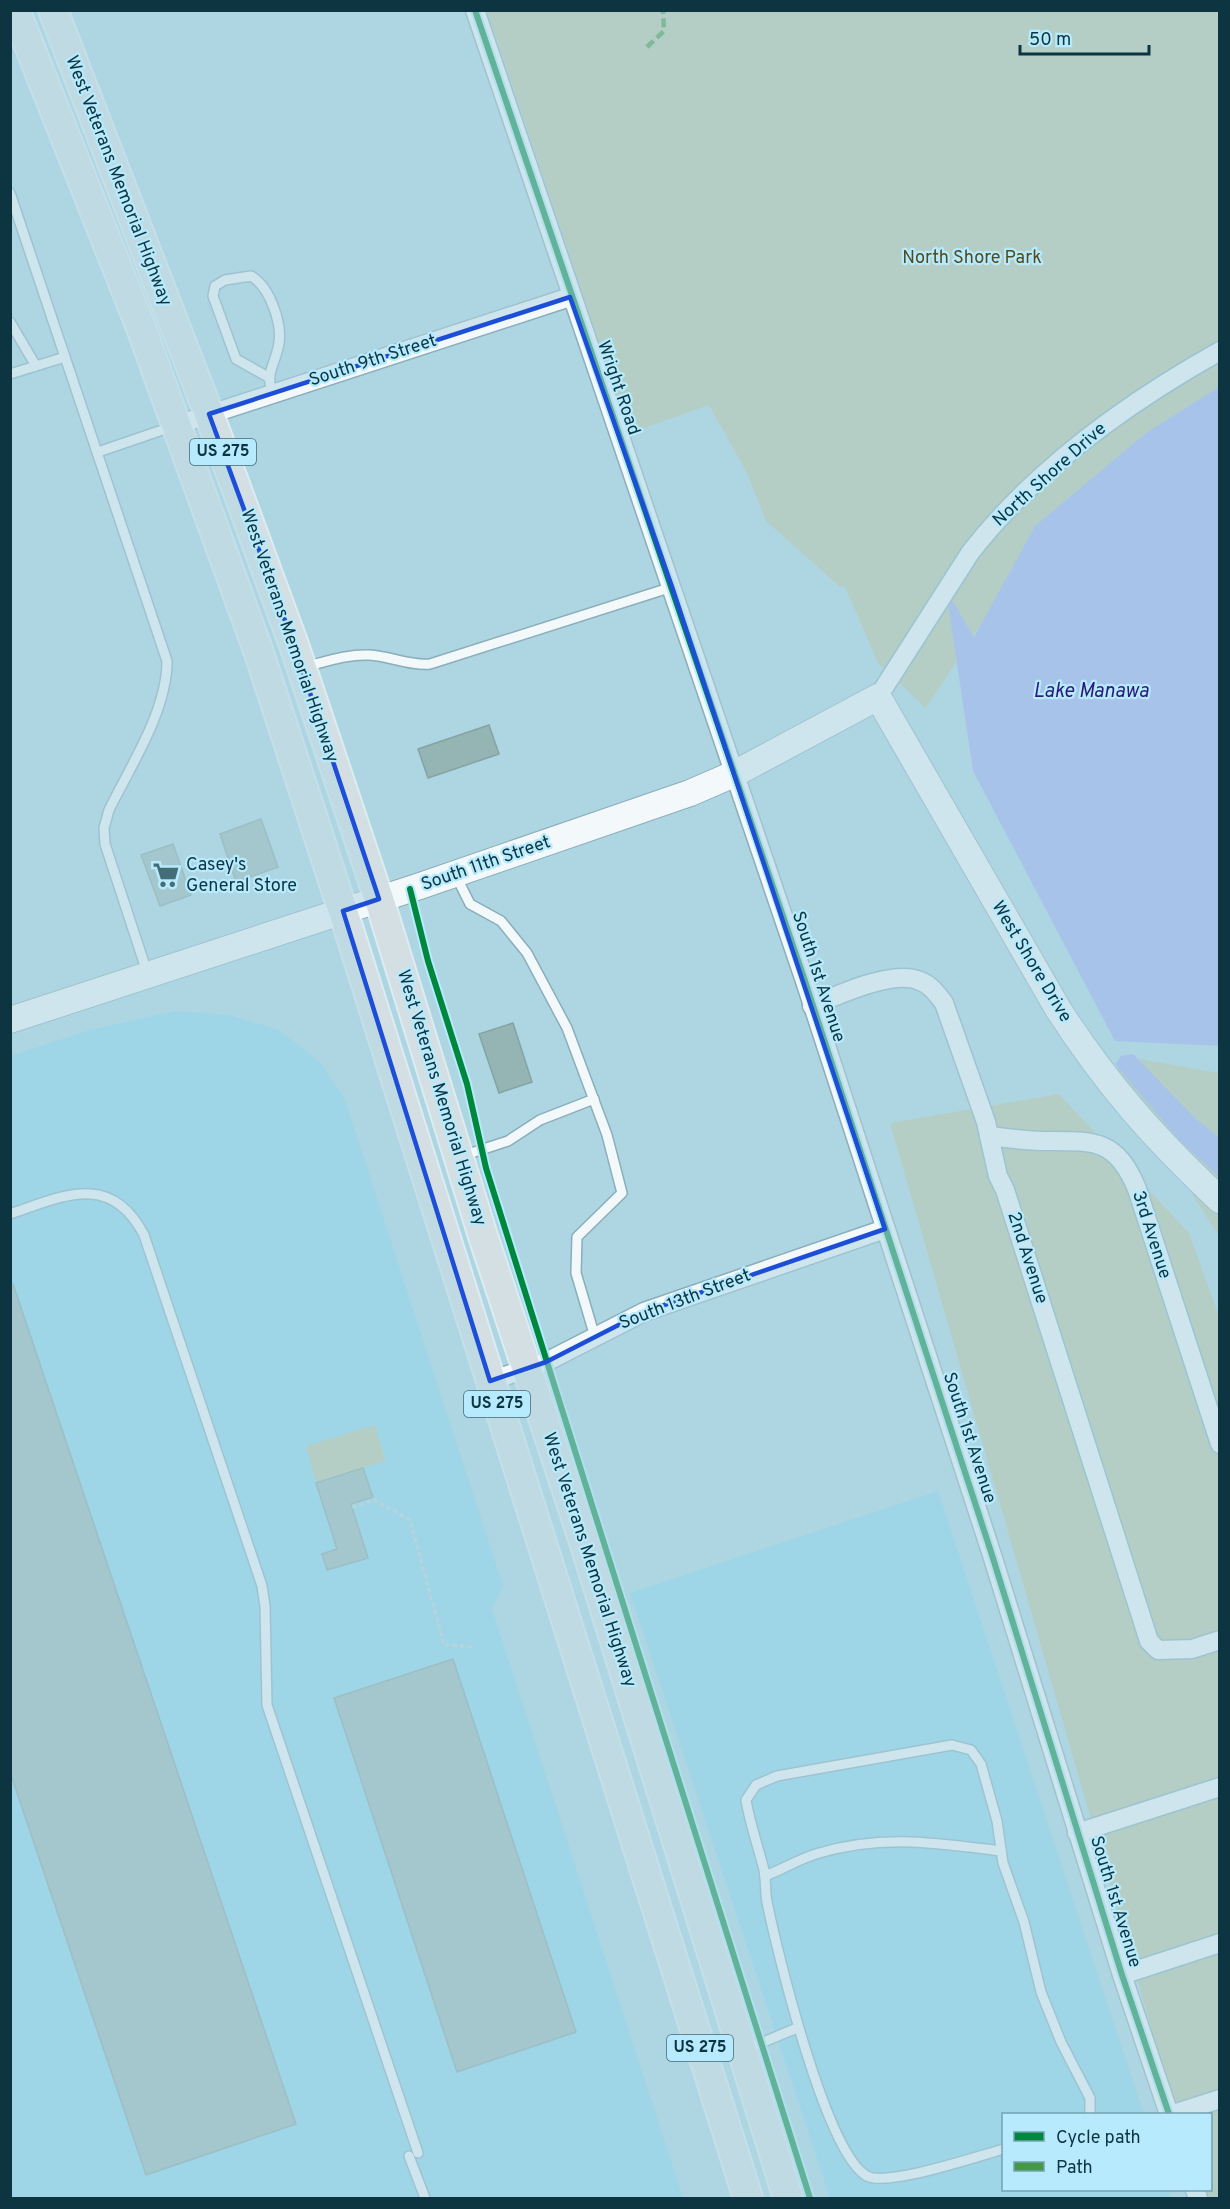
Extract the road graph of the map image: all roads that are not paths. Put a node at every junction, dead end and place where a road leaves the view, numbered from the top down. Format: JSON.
{"nodes":[{"id":1,"x":15,"y":10,"type":"edge"},
{"id":2,"x":53,"y":10,"type":"edge"},
{"id":3,"x":475,"y":10,"type":"edge"},
{"id":4,"x":10,"y":193,"type":"edge"},
{"id":5,"x":570,"y":297,"type":"junction"},
{"id":6,"x":10,"y":322,"type":"edge"},
{"id":7,"x":1220,"y":351,"type":"edge"},
{"id":8,"x":66,"y":357,"type":"junction"},
{"id":9,"x":36,"y":366,"type":"junction"},
{"id":10,"x":10,"y":374,"type":"edge"},
{"id":11,"x":270,"y":385,"type":"junction"},
{"id":12,"x":209,"y":414,"type":"junction"},
{"id":13,"x":177,"y":425,"type":"junction"},
{"id":14,"x":98,"y":453,"type":"junction"},
{"id":15,"x":672,"y":587,"type":"junction"},
{"id":16,"x":302,"y":668,"type":"junction"},
{"id":17,"x":878,"y":697,"type":"junction"},
{"id":18,"x":734,"y":774,"type":"junction"},
{"id":19,"x":455,"y":874,"type":"junction"},
{"id":20,"x":379,"y":899,"type":"junction"},
{"id":21,"x":343,"y":911,"type":"junction"},
{"id":22,"x":148,"y":974,"type":"junction"},
{"id":23,"x":812,"y":1006,"type":"junction"},
{"id":24,"x":10,"y":1020,"type":"edge"},
{"id":25,"x":594,"y":1100,"type":"junction"},
{"id":26,"x":989,"y":1136,"type":"junction"},
{"id":27,"x":460,"y":1156,"type":"junction"},
{"id":28,"x":1220,"y":1200,"type":"edge"},
{"id":29,"x":10,"y":1214,"type":"edge"},
{"id":30,"x":885,"y":1229,"type":"junction"},
{"id":31,"x":595,"y":1337,"type":"junction"},
{"id":32,"x":527,"y":1369,"type":"junction"},
{"id":33,"x":490,"y":1381,"type":"junction"},
{"id":34,"x":1220,"y":1444,"type":"edge"},
{"id":35,"x":1220,"y":1640,"type":"edge"},
{"id":36,"x":1220,"y":1787,"type":"edge"},
{"id":37,"x":1077,"y":1833,"type":"junction"},
{"id":38,"x":1001,"y":1851,"type":"junction"},
{"id":39,"x":765,"y":1876,"type":"junction"},
{"id":40,"x":1220,"y":1943,"type":"edge"},
{"id":41,"x":1122,"y":1975,"type":"junction"},
{"id":42,"x":797,"y":2028,"type":"junction"},
{"id":43,"x":742,"y":2051,"type":"junction"},
{"id":44,"x":1220,"y":2099,"type":"edge"},
{"id":45,"x":1090,"y":2113,"type":"edge"},
{"id":46,"x":1170,"y":2113,"type":"edge"},
{"id":47,"x":1177,"y":2113,"type":"edge"},
{"id":48,"x":1002,"y":2150,"type":"edge"},
{"id":49,"x":425,"y":2199,"type":"edge"},
{"id":50,"x":748,"y":2199,"type":"edge"},
{"id":51,"x":788,"y":2199,"type":"edge"}],
"edges":[{"from":1,"to":13,"type":"main road","name":"West Veterans Memorial Highway","number":"US 275"},
{"from":2,"to":12,"type":"main road","name":"West Veterans Memorial Highway","number":"US 275"},
{"from":3,"to":5,"type":"street","name":"Wright Road"},
{"from":4,"to":8,"type":"lane"},
{"from":5,"to":11,"type":"street","name":"South 9th Street"},
{"from":5,"to":15,"type":"street","name":"Wright Road"},
{"from":6,"to":9,"type":"lane"},
{"from":7,"to":17,"type":"street","name":"North Shore Drive"},
{"from":8,"to":9,"type":"lane"},
{"from":8,"to":14,"type":"lane"},
{"from":9,"to":10,"type":"lane"},
{"from":11,"to":11,"type":"lane"},
{"from":11,"to":12,"type":"street","name":"South 9th Street"},
{"from":12,"to":13,"type":"street","name":"South 9th Street"},
{"from":12,"to":16,"type":"main road","name":"West Veterans Memorial Highway","number":"US 275"},
{"from":13,"to":14,"type":"lane"},
{"from":13,"to":21,"type":"main road","name":"West Veterans Memorial Highway","number":"US 275"},
{"from":14,"to":22,"type":"lane"},
{"from":15,"to":16,"type":"lane"},
{"from":15,"to":18,"type":"street","name":"Wright Road"},
{"from":16,"to":20,"type":"main road","name":"West Veterans Memorial Highway","number":"US 275"},
{"from":17,"to":18,"type":"street","name":"South 11th Street"},
{"from":17,"to":28,"type":"street","name":"West Shore Drive"},
{"from":18,"to":19,"type":"street","name":"South 11th Street"},
{"from":18,"to":23,"type":"street","name":"South 1st Avenue"},
{"from":19,"to":20,"type":"street","name":"South 11th Street"},
{"from":19,"to":25,"type":"lane"},
{"from":20,"to":21,"type":"street","name":"South 11th Street"},
{"from":20,"to":27,"type":"main road","name":"West Veterans Memorial Highway","number":"US 275"},
{"from":21,"to":22,"type":"street","name":"South 11th Street"},
{"from":21,"to":33,"type":"main road","name":"West Veterans Memorial Highway","number":"US 275"},
{"from":22,"to":24,"type":"street","name":"South 11th Street"},
{"from":23,"to":26,"type":"street","name":"2nd Avenue"},
{"from":23,"to":30,"type":"street","name":"South 1st Avenue"},
{"from":25,"to":27,"type":"lane"},
{"from":25,"to":31,"type":"lane"},
{"from":26,"to":34,"type":"street","name":"3rd Avenue"},
{"from":26,"to":35,"type":"street","name":"2nd Avenue"},
{"from":27,"to":32,"type":"main road","name":"West Veterans Memorial Highway","number":"US 275"},
{"from":29,"to":49,"type":"lane"},
{"from":30,"to":31,"type":"street","name":"South 13th Street"},
{"from":30,"to":37,"type":"street","name":"South 1st Avenue"},
{"from":31,"to":32,"type":"street","name":"South 13th Street"},
{"from":32,"to":33,"type":"street","name":"South 13th Street"},
{"from":32,"to":43,"type":"main road","name":"West Veterans Memorial Highway","number":"US 275"},
{"from":33,"to":50,"type":"main road","name":"West Veterans Memorial Highway","number":"US 275"},
{"from":36,"to":37,"type":"street"},
{"from":37,"to":41,"type":"street","name":"South 1st Avenue"},
{"from":38,"to":39,"type":"lane"},
{"from":38,"to":39,"type":"lane"},
{"from":38,"to":45,"type":"lane"},
{"from":39,"to":42,"type":"lane"},
{"from":40,"to":41,"type":"street"},
{"from":41,"to":46,"type":"street","name":"South 1st Avenue"},
{"from":42,"to":43,"type":"lane"},
{"from":42,"to":48,"type":"lane"},
{"from":43,"to":51,"type":"main road","name":"West Veterans Memorial Highway","number":"US 275"},
{"from":44,"to":47,"type":"street"}]}
